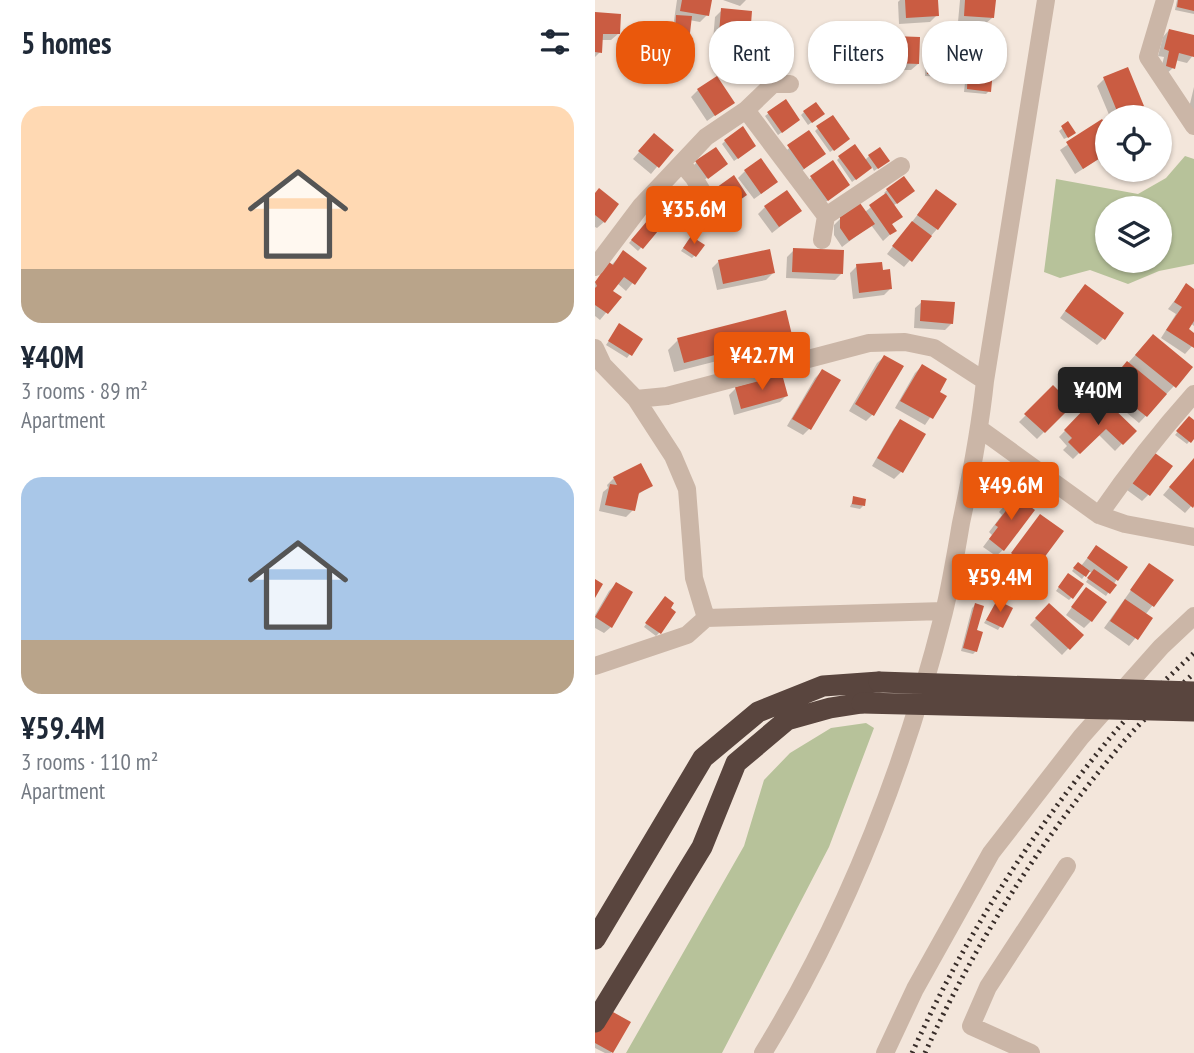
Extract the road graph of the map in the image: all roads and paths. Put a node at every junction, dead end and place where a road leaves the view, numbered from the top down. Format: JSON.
{"nodes":[{"id":1,"x":1046,"y":0,"type":"edge"},
{"id":2,"x":1165,"y":0,"type":"edge"},
{"id":3,"x":790,"y":85,"type":"dead end"},
{"id":4,"x":746,"y":110,"type":"junction"},
{"id":5,"x":1194,"y":126,"type":"edge"},
{"id":6,"x":682,"y":164,"type":"junction"},
{"id":7,"x":901,"y":166,"type":"dead end"},
{"id":8,"x":827,"y":216,"type":"junction"},
{"id":9,"x":720,"y":221,"type":"dead end"},
{"id":10,"x":822,"y":240,"type":"dead end"},
{"id":11,"x":595,"y":267,"type":"edge"},
{"id":12,"x":595,"y":348,"type":"edge"},
{"id":13,"x":985,"y":381,"type":"junction"},
{"id":14,"x":1194,"y":394,"type":"edge"},
{"id":15,"x":636,"y":399,"type":"junction"},
{"id":16,"x":980,"y":429,"type":"junction"},
{"id":17,"x":1100,"y":515,"type":"junction"},
{"id":18,"x":1194,"y":537,"type":"edge"},
{"id":19,"x":944,"y":611,"type":"junction"},
{"id":20,"x":1194,"y":616,"type":"edge"},
{"id":21,"x":706,"y":618,"type":"junction"},
{"id":22,"x":595,"y":666,"type":"edge"},
{"id":23,"x":1194,"y":692,"type":"edge"},
{"id":24,"x":1194,"y":711,"type":"edge"},
{"id":25,"x":1067,"y":866,"type":"dead end"},
{"id":26,"x":595,"y":939,"type":"edge"},
{"id":27,"x":595,"y":1022,"type":"edge"},
{"id":28,"x":763,"y":1053,"type":"edge"},
{"id":29,"x":885,"y":1053,"type":"edge"},
{"id":30,"x":1031,"y":1053,"type":"edge"}],
"edges":[{"from":1,"to":13,"type":"street"},
{"from":2,"to":5,"type":"street"},
{"from":3,"to":4,"type":"street"},
{"from":4,"to":6,"type":"street"},
{"from":4,"to":8,"type":"street"},
{"from":6,"to":9,"type":"street"},
{"from":6,"to":11,"type":"street"},
{"from":7,"to":8,"type":"street"},
{"from":8,"to":10,"type":"street"},
{"from":12,"to":15,"type":"street"},
{"from":13,"to":15,"type":"street"},
{"from":13,"to":16,"type":"street"},
{"from":14,"to":17,"type":"street"},
{"from":15,"to":21,"type":"street"},
{"from":16,"to":17,"type":"street"},
{"from":16,"to":19,"type":"street"},
{"from":17,"to":18,"type":"street"},
{"from":19,"to":21,"type":"street"},
{"from":19,"to":28,"type":"street"},
{"from":20,"to":29,"type":"street"},
{"from":21,"to":22,"type":"street"},
{"from":23,"to":26,"type":"highway","bridge":true},
{"from":24,"to":27,"type":"highway","bridge":true},
{"from":25,"to":30,"type":"street"}]}
